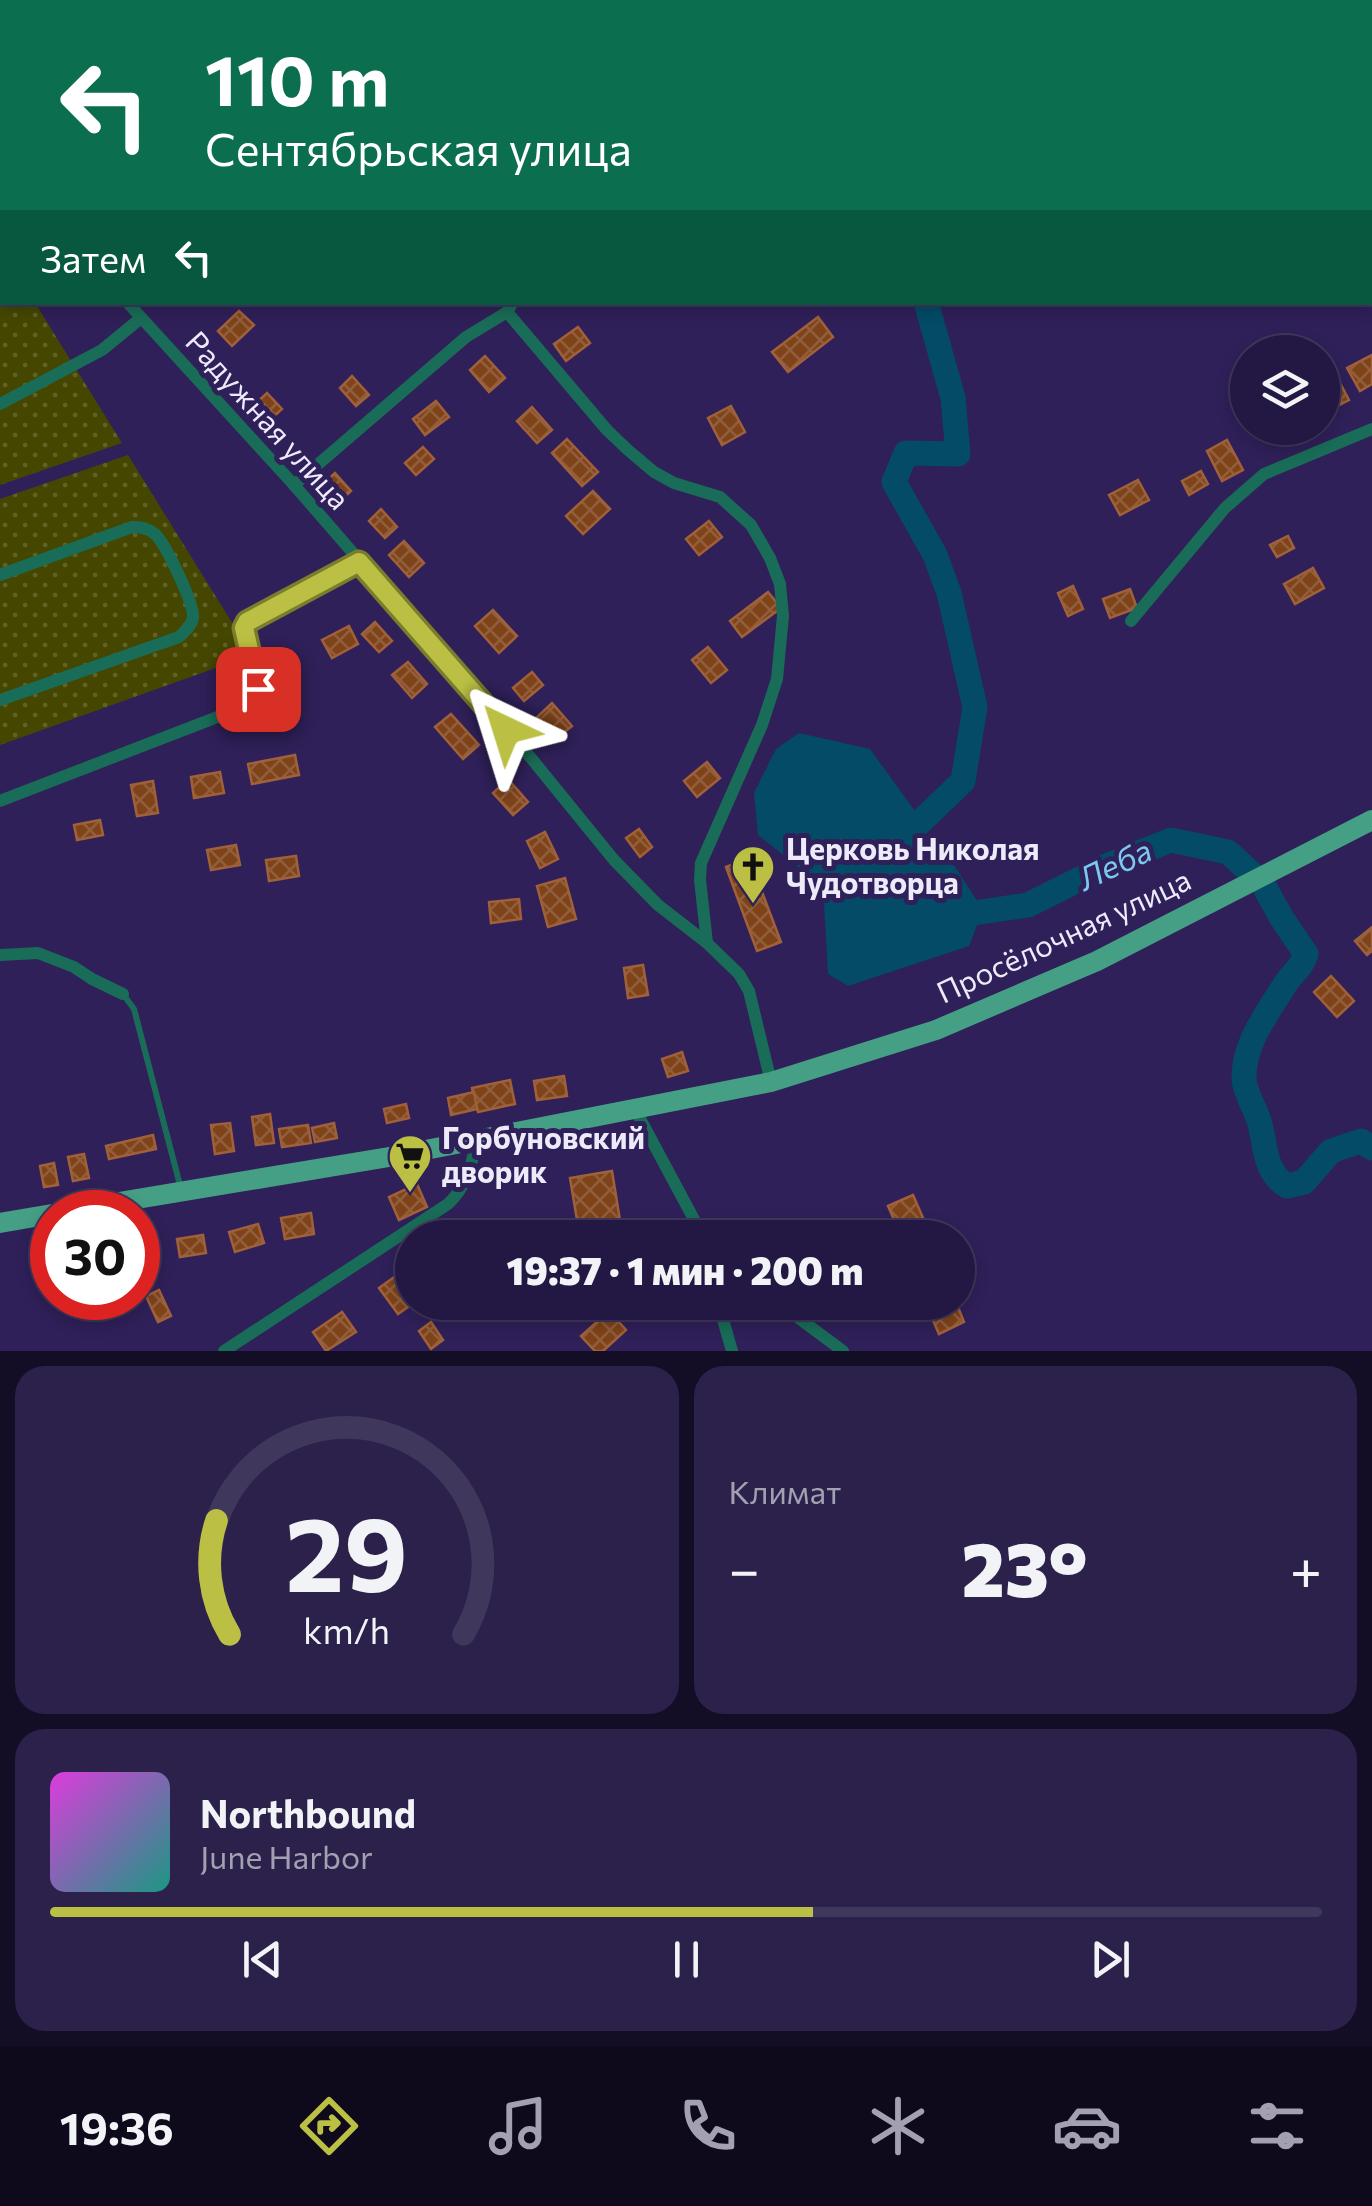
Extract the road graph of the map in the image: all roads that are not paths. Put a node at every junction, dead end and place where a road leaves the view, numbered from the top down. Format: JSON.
{"nodes":[{"id":1,"x":129,"y":305,"type":"edge"},
{"id":2,"x":510,"y":307,"type":"edge"},
{"id":3,"x":141,"y":318,"type":"junction"},
{"id":4,"x":0,"y":404,"type":"edge"},
{"id":5,"x":1372,"y":429,"type":"edge"},
{"id":6,"x":294,"y":485,"type":"junction"},
{"id":7,"x":359,"y":562,"type":"junction"},
{"id":8,"x":0,"y":575,"type":"edge"},
{"id":9,"x":1132,"y":622,"type":"dead end"},
{"id":10,"x":0,"y":700,"type":"edge"},
{"id":11,"x":0,"y":800,"type":"edge"},
{"id":12,"x":1372,"y":820,"type":"edge"},
{"id":13,"x":707,"y":942,"type":"junction"},
{"id":14,"x":0,"y":955,"type":"edge"},
{"id":15,"x":123,"y":994,"type":"joint"},
{"id":16,"x":771,"y":1082,"type":"junction"},
{"id":17,"x":636,"y":1110,"type":"junction"},
{"id":18,"x":476,"y":1142,"type":"junction"},
{"id":19,"x":181,"y":1190,"type":"junction"},
{"id":20,"x":160,"y":1194,"type":"edge"},
{"id":21,"x":30,"y":1218,"type":"edge"},
{"id":22,"x":692,"y":1220,"type":"edge"},
{"id":23,"x":0,"y":1223,"type":"edge"},
{"id":24,"x":723,"y":1320,"type":"edge"},
{"id":25,"x":801,"y":1320,"type":"edge"},
{"id":26,"x":229,"y":1350,"type":"edge"},
{"id":27,"x":732,"y":1351,"type":"edge"},
{"id":28,"x":843,"y":1351,"type":"edge"}],
"edges":[{"from":1,"to":3,"type":"street","name":"Радужная улица"},
{"from":2,"to":6,"type":"street"},
{"from":2,"to":13,"type":"street"},
{"from":3,"to":4,"type":"street"},
{"from":3,"to":6,"type":"street","name":"Радужная улица"},
{"from":5,"to":9,"type":"street"},
{"from":6,"to":7,"type":"street","name":"Радужная улица"},
{"from":7,"to":11,"type":"street"},
{"from":7,"to":13,"type":"street","name":"Радужная улица"},
{"from":8,"to":10,"type":"street"},
{"from":12,"to":16,"type":"main road","name":"Просёлочная улица"},
{"from":13,"to":16,"type":"street","name":"Радужная улица"},
{"from":14,"to":15,"type":"street"},
{"from":15,"to":19,"type":"lane"},
{"from":16,"to":17,"type":"main road","name":"Просёлочная улица"},
{"from":17,"to":18,"type":"main road","name":"Просёлочная улица"},
{"from":17,"to":22,"type":"street"},
{"from":18,"to":19,"type":"main road","name":"Просёлочная улица"},
{"from":18,"to":26,"type":"street"},
{"from":19,"to":20,"type":"main road","name":"Просёлочная улица"},
{"from":21,"to":23,"type":"main road","name":"Просёлочная улица"},
{"from":24,"to":27,"type":"street"},
{"from":25,"to":28,"type":"street"}]}
